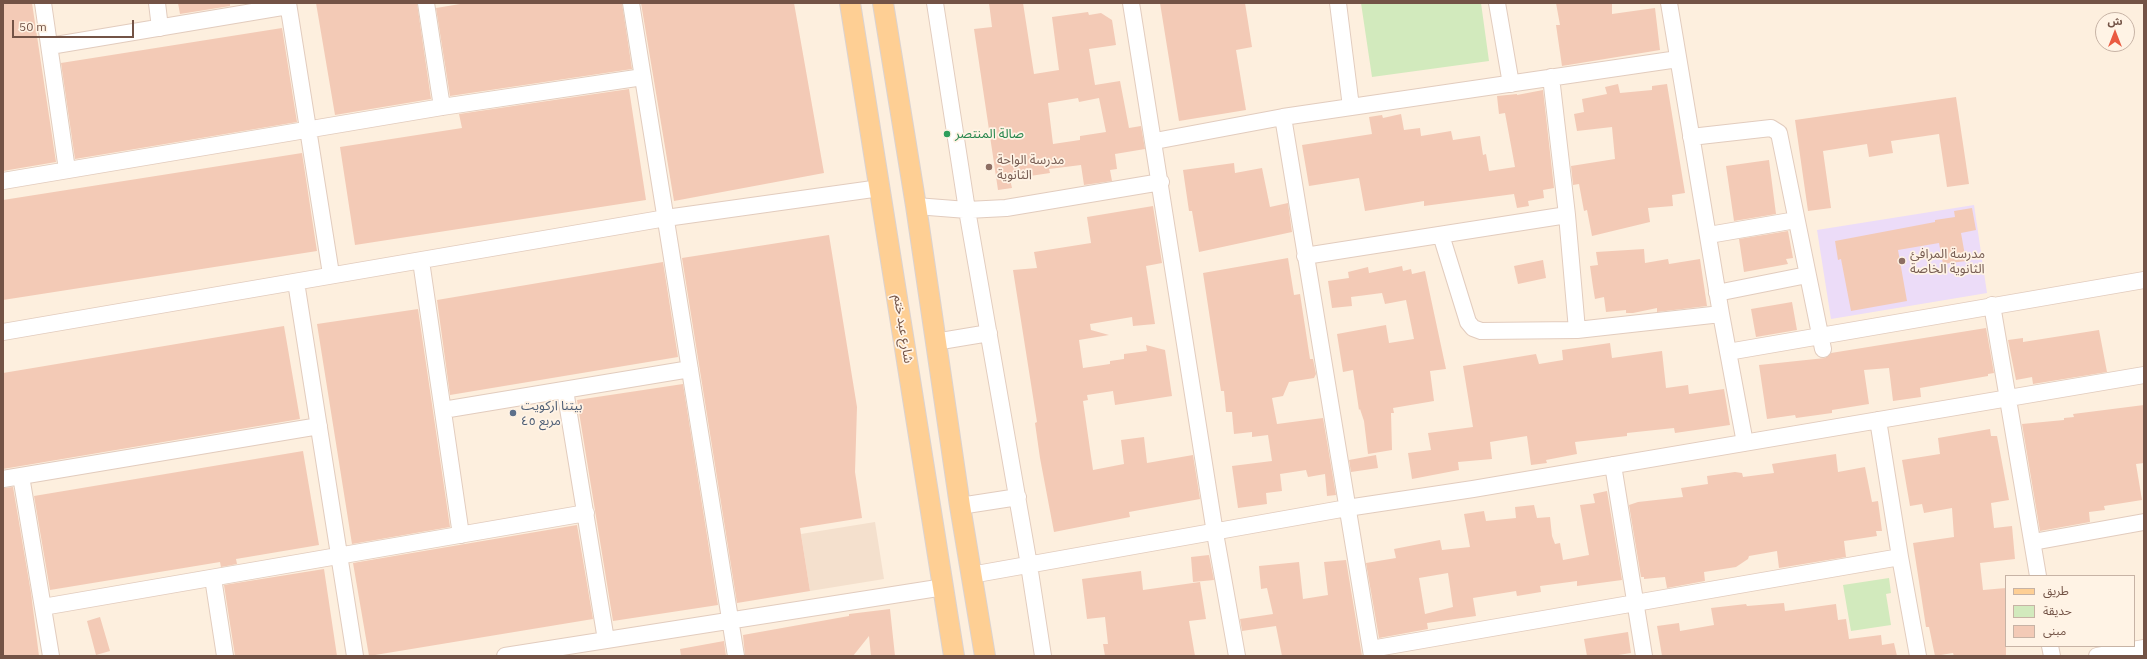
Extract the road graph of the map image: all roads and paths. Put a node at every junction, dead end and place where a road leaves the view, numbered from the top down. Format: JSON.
{"nodes":[{"id":1,"x":43,"y":3,"type":"edge"},
{"id":2,"x":157,"y":3,"type":"edge"},
{"id":3,"x":426,"y":3,"type":"edge"},
{"id":4,"x":631,"y":3,"type":"edge"},
{"id":5,"x":850,"y":3,"type":"edge"},
{"id":6,"x":883,"y":3,"type":"edge"},
{"id":7,"x":935,"y":3,"type":"edge"},
{"id":8,"x":1131,"y":3,"type":"edge"},
{"id":9,"x":1338,"y":3,"type":"edge"},
{"id":10,"x":1497,"y":3,"type":"edge"},
{"id":11,"x":1669,"y":3,"type":"edge"},
{"id":12,"x":288,"y":5,"type":"edge"},
{"id":13,"x":160,"y":28,"type":"junction"},
{"id":14,"x":50,"y":46,"type":"junction"},
{"id":15,"x":1678,"y":59,"type":"junction"},
{"id":16,"x":643,"y":77,"type":"junction"},
{"id":17,"x":1551,"y":77,"type":"junction"},
{"id":18,"x":1511,"y":84,"type":"junction"},
{"id":19,"x":442,"y":107,"type":"junction"},
{"id":20,"x":1351,"y":107,"type":"junction"},
{"id":21,"x":1283,"y":117,"type":"junction"},
{"id":22,"x":307,"y":131,"type":"junction"},
{"id":23,"x":1691,"y":137,"type":"junction"},
{"id":24,"x":1155,"y":141,"type":"junction"},
{"id":25,"x":68,"y":170,"type":"junction"},
{"id":26,"x":3,"y":180,"type":"edge"},
{"id":27,"x":1161,"y":182,"type":"junction"},
{"id":28,"x":880,"y":188,"type":"junction"},
{"id":29,"x":916,"y":206,"type":"junction"},
{"id":30,"x":967,"y":210,"type":"junction"},
{"id":31,"x":1568,"y":215,"type":"junction"},
{"id":32,"x":666,"y":218,"type":"junction"},
{"id":33,"x":1796,"y":220,"type":"junction"},
{"id":34,"x":1441,"y":235,"type":"junction"},
{"id":35,"x":1709,"y":236,"type":"junction"},
{"id":36,"x":1305,"y":256,"type":"junction"},
{"id":37,"x":421,"y":261,"type":"junction"},
{"id":38,"x":331,"y":274,"type":"junction"},
{"id":39,"x":1807,"y":275,"type":"junction"},
{"id":40,"x":2144,"y":280,"type":"edge"},
{"id":41,"x":296,"y":282,"type":"junction"},
{"id":42,"x":1717,"y":293,"type":"junction"},
{"id":43,"x":1992,"y":305,"type":"junction"},
{"id":44,"x":1721,"y":314,"type":"junction"},
{"id":45,"x":1577,"y":330,"type":"junction"},
{"id":46,"x":3,"y":332,"type":"edge"},
{"id":47,"x":989,"y":333,"type":"junction"},
{"id":48,"x":935,"y":342,"type":"junction"},
{"id":49,"x":1822,"y":342,"type":"junction"},
{"id":50,"x":1728,"y":352,"type":"junction"},
{"id":51,"x":690,"y":369,"type":"junction"},
{"id":52,"x":2144,"y":375,"type":"edge"},
{"id":53,"x":565,"y":390,"type":"junction"},
{"id":54,"x":2009,"y":398,"type":"junction"},
{"id":55,"x":443,"y":410,"type":"junction"},
{"id":56,"x":1878,"y":420,"type":"junction"},
{"id":57,"x":319,"y":426,"type":"junction"},
{"id":58,"x":1745,"y":443,"type":"junction"},
{"id":59,"x":1613,"y":465,"type":"junction"},
{"id":60,"x":21,"y":476,"type":"junction"},
{"id":61,"x":3,"y":479,"type":"edge"},
{"id":62,"x":1018,"y":497,"type":"junction"},
{"id":63,"x":960,"y":506,"type":"junction"},
{"id":64,"x":1347,"y":508,"type":"junction"},
{"id":65,"x":586,"y":513,"type":"junction"},
{"id":66,"x":2144,"y":522,"type":"edge"},
{"id":67,"x":1215,"y":533,"type":"junction"},
{"id":68,"x":461,"y":534,"type":"junction"},
{"id":69,"x":2033,"y":542,"type":"junction"},
{"id":70,"x":340,"y":556,"type":"junction"},
{"id":71,"x":1900,"y":557,"type":"junction"},
{"id":72,"x":1029,"y":565,"type":"junction"},
{"id":73,"x":971,"y":575,"type":"junction"},
{"id":74,"x":2038,"y":575,"type":"edge"},
{"id":75,"x":213,"y":578,"type":"junction"},
{"id":76,"x":944,"y":587,"type":"junction"},
{"id":77,"x":1636,"y":604,"type":"junction"},
{"id":78,"x":43,"y":607,"type":"junction"},
{"id":79,"x":730,"y":620,"type":"junction"},
{"id":80,"x":606,"y":640,"type":"junction"},
{"id":81,"x":2144,"y":648,"type":"edge"},
{"id":82,"x":1372,"y":652,"type":"edge"},
{"id":83,"x":51,"y":656,"type":"edge"},
{"id":84,"x":225,"y":656,"type":"edge"},
{"id":85,"x":356,"y":656,"type":"edge"},
{"id":86,"x":505,"y":656,"type":"edge"},
{"id":87,"x":736,"y":656,"type":"edge"},
{"id":88,"x":954,"y":656,"type":"edge"},
{"id":89,"x":985,"y":656,"type":"edge"},
{"id":90,"x":1043,"y":656,"type":"edge"},
{"id":91,"x":1237,"y":656,"type":"edge"},
{"id":92,"x":1644,"y":656,"type":"edge"},
{"id":93,"x":1918,"y":656,"type":"edge"},
{"id":94,"x":2098,"y":656,"type":"edge"}],
"edges":[{"from":1,"to":14,"type":"street"},
{"from":2,"to":13,"type":"street"},
{"from":3,"to":19,"type":"street"},
{"from":4,"to":16,"type":"street"},
{"from":5,"to":28,"type":"main road","name":"شارع عبد ختم"},
{"from":6,"to":29,"type":"main road"},
{"from":7,"to":30,"type":"street"},
{"from":8,"to":24,"type":"street"},
{"from":9,"to":20,"type":"street"},
{"from":10,"to":18,"type":"street"},
{"from":11,"to":15,"type":"street"},
{"from":12,"to":13,"type":"street"},
{"from":12,"to":22,"type":"street"},
{"from":13,"to":14,"type":"street"},
{"from":14,"to":25,"type":"street"},
{"from":15,"to":17,"type":"street"},
{"from":15,"to":23,"type":"street"},
{"from":16,"to":19,"type":"street"},
{"from":16,"to":32,"type":"street"},
{"from":17,"to":18,"type":"street"},
{"from":17,"to":31,"type":"street"},
{"from":18,"to":20,"type":"street"},
{"from":19,"to":22,"type":"street"},
{"from":20,"to":21,"type":"street"},
{"from":21,"to":24,"type":"street"},
{"from":21,"to":36,"type":"street"},
{"from":22,"to":25,"type":"street"},
{"from":22,"to":38,"type":"street"},
{"from":23,"to":33,"type":"street"},
{"from":23,"to":35,"type":"street"},
{"from":24,"to":27,"type":"street"},
{"from":25,"to":26,"type":"street"},
{"from":27,"to":30,"type":"street"},
{"from":27,"to":67,"type":"street"},
{"from":28,"to":32,"type":"street"},
{"from":28,"to":76,"type":"main road","name":"شارع عبد ختم"},
{"from":29,"to":30,"type":"street"},
{"from":29,"to":48,"type":"main road"},
{"from":30,"to":47,"type":"street"},
{"from":31,"to":34,"type":"street"},
{"from":31,"to":45,"type":"street"},
{"from":32,"to":37,"type":"street"},
{"from":32,"to":51,"type":"street"},
{"from":33,"to":35,"type":"street"},
{"from":33,"to":39,"type":"street"},
{"from":34,"to":36,"type":"street"},
{"from":34,"to":45,"type":"street"},
{"from":35,"to":42,"type":"street"},
{"from":36,"to":64,"type":"street"},
{"from":37,"to":38,"type":"street"},
{"from":37,"to":55,"type":"street"},
{"from":38,"to":41,"type":"street"},
{"from":39,"to":42,"type":"street"},
{"from":39,"to":49,"type":"street"},
{"from":40,"to":43,"type":"street"},
{"from":41,"to":46,"type":"street"},
{"from":41,"to":57,"type":"street"},
{"from":42,"to":44,"type":"street"},
{"from":43,"to":49,"type":"street"},
{"from":43,"to":54,"type":"street"},
{"from":44,"to":45,"type":"street"},
{"from":44,"to":50,"type":"street"},
{"from":47,"to":48,"type":"street"},
{"from":47,"to":62,"type":"street"},
{"from":48,"to":63,"type":"main road"},
{"from":49,"to":50,"type":"street"},
{"from":50,"to":58,"type":"street"},
{"from":51,"to":53,"type":"street"},
{"from":51,"to":79,"type":"street"},
{"from":52,"to":54,"type":"street"},
{"from":53,"to":55,"type":"street"},
{"from":53,"to":65,"type":"street"},
{"from":54,"to":56,"type":"street"},
{"from":54,"to":69,"type":"street"},
{"from":55,"to":68,"type":"street"},
{"from":56,"to":58,"type":"street"},
{"from":56,"to":71,"type":"street"},
{"from":57,"to":60,"type":"street"},
{"from":57,"to":70,"type":"street"},
{"from":58,"to":59,"type":"street"},
{"from":59,"to":64,"type":"street"},
{"from":59,"to":77,"type":"street"},
{"from":60,"to":61,"type":"street"},
{"from":60,"to":78,"type":"street"},
{"from":62,"to":63,"type":"street"},
{"from":62,"to":72,"type":"street"},
{"from":63,"to":73,"type":"main road"},
{"from":64,"to":67,"type":"street"},
{"from":64,"to":82,"type":"street"},
{"from":65,"to":68,"type":"street"},
{"from":65,"to":80,"type":"street"},
{"from":66,"to":69,"type":"street"},
{"from":67,"to":72,"type":"street"},
{"from":67,"to":91,"type":"street"},
{"from":68,"to":70,"type":"street"},
{"from":69,"to":74,"type":"street"},
{"from":70,"to":75,"type":"street"},
{"from":70,"to":85,"type":"street"},
{"from":71,"to":77,"type":"street"},
{"from":71,"to":93,"type":"street"},
{"from":72,"to":73,"type":"street"},
{"from":72,"to":90,"type":"street"},
{"from":73,"to":89,"type":"main road"},
{"from":75,"to":78,"type":"street"},
{"from":75,"to":84,"type":"street"},
{"from":76,"to":79,"type":"street"},
{"from":76,"to":88,"type":"main road","name":"شارع عبد ختم"},
{"from":77,"to":82,"type":"street"},
{"from":77,"to":92,"type":"street"},
{"from":78,"to":83,"type":"street"},
{"from":79,"to":80,"type":"street"},
{"from":79,"to":87,"type":"street"},
{"from":80,"to":86,"type":"street"},
{"from":81,"to":94,"type":"street"}]}
